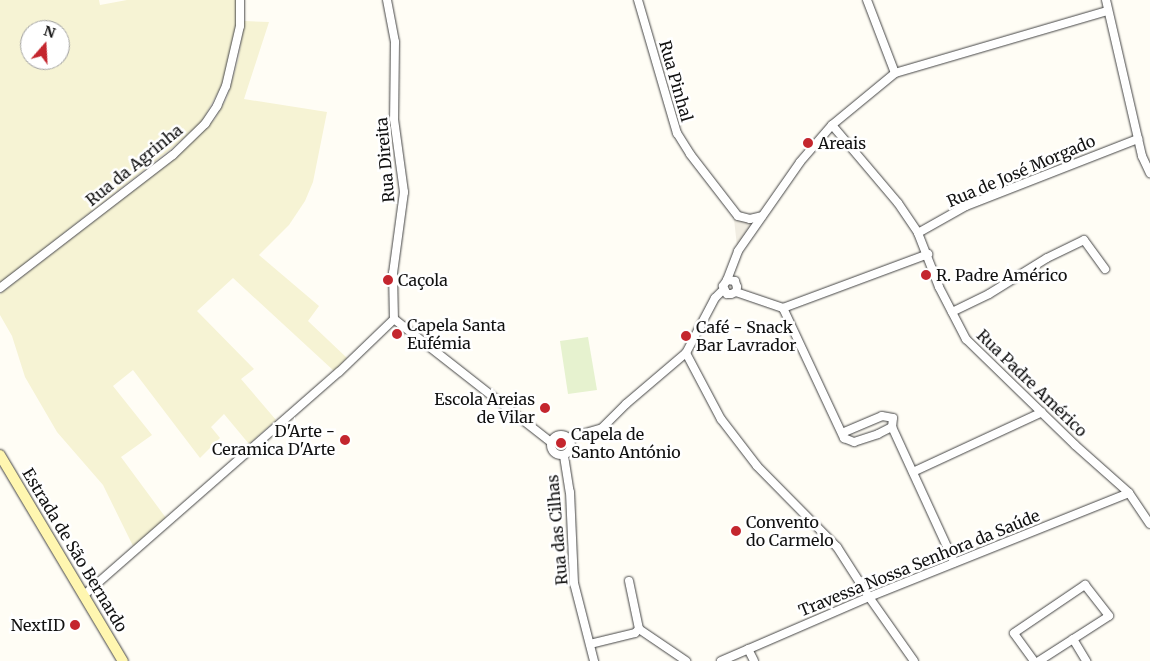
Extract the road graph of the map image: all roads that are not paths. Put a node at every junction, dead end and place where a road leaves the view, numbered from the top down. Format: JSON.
{"nodes":[{"id":1,"x":240,"y":0,"type":"edge"},
{"id":2,"x":387,"y":0,"type":"edge"},
{"id":3,"x":638,"y":0,"type":"edge"},
{"id":4,"x":867,"y":0,"type":"edge"},
{"id":5,"x":1106,"y":0,"type":"edge"},
{"id":6,"x":1107,"y":11,"type":"junction"},
{"id":7,"x":895,"y":73,"type":"junction"},
{"id":8,"x":832,"y":125,"type":"junction"},
{"id":9,"x":1138,"y":139,"type":"junction"},
{"id":10,"x":1150,"y":173,"type":"edge"},
{"id":11,"x":762,"y":216,"type":"junction"},
{"id":12,"x":918,"y":233,"type":"junction"},
{"id":13,"x":928,"y":254,"type":"junction"},
{"id":14,"x":1105,"y":268,"type":"dead end"},
{"id":15,"x":728,"y":280,"type":"junction"},
{"id":16,"x":0,"y":288,"type":"edge"},
{"id":17,"x":723,"y":290,"type":"junction"},
{"id":18,"x":736,"y":292,"type":"junction"},
{"id":19,"x":784,"y":308,"type":"junction"},
{"id":20,"x":952,"y":312,"type":"junction"},
{"id":21,"x":394,"y":319,"type":"junction"},
{"id":22,"x":686,"y":353,"type":"junction"},
{"id":23,"x":1042,"y":412,"type":"junction"},
{"id":24,"x":892,"y":427,"type":"junction"},
{"id":25,"x":842,"y":433,"type":"junction"},
{"id":26,"x":568,"y":438,"type":"junction"},
{"id":27,"x":551,"y":442,"type":"junction"},
{"id":28,"x":0,"y":455,"type":"edge"},
{"id":29,"x":564,"y":456,"type":"junction"},
{"id":30,"x":913,"y":472,"type":"junction"},
{"id":31,"x":1129,"y":493,"type":"junction"},
{"id":32,"x":1150,"y":524,"type":"edge"},
{"id":33,"x":954,"y":562,"type":"junction"},
{"id":34,"x":629,"y":580,"type":"dead end"},
{"id":35,"x":85,"y":594,"type":"junction"},
{"id":36,"x":869,"y":597,"type":"junction"},
{"id":37,"x":639,"y":629,"type":"junction"},
{"id":38,"x":1073,"y":639,"type":"junction"},
{"id":39,"x":590,"y":644,"type":"junction"},
{"id":40,"x":748,"y":650,"type":"junction"},
{"id":41,"x":123,"y":661,"type":"edge"},
{"id":42,"x":594,"y":661,"type":"edge"},
{"id":43,"x":686,"y":661,"type":"edge"},
{"id":44,"x":721,"y":661,"type":"edge"},
{"id":45,"x":754,"y":661,"type":"edge"},
{"id":46,"x":914,"y":661,"type":"edge"},
{"id":47,"x":1034,"y":661,"type":"edge"},
{"id":48,"x":1038,"y":661,"type":"edge"},
{"id":49,"x":1086,"y":661,"type":"edge"}],
"edges":[{"from":1,"to":16,"type":"street","name":"Rua da Agrinha"},
{"from":2,"to":21,"type":"street","name":"Rua Direita"},
{"from":3,"to":11,"type":"street","name":"Rua Pinhal"},
{"from":4,"to":7,"type":"street"},
{"from":5,"to":6,"type":"street"},
{"from":6,"to":7,"type":"street"},
{"from":6,"to":9,"type":"street"},
{"from":7,"to":8,"type":"street"},
{"from":8,"to":11,"type":"street"},
{"from":8,"to":12,"type":"street","name":"Rua Padre Américo"},
{"from":9,"to":10,"type":"street"},
{"from":9,"to":12,"type":"street","name":"Rua de José Morgado"},
{"from":11,"to":15,"type":"street"},
{"from":12,"to":13,"type":"street","name":"Rua Padre Américo"},
{"from":13,"to":19,"type":"street"},
{"from":13,"to":20,"type":"street","name":"Rua Padre Américo"},
{"from":14,"to":20,"type":"street"},
{"from":15,"to":17,"type":"street"},
{"from":15,"to":18,"type":"street"},
{"from":17,"to":18,"type":"street"},
{"from":17,"to":22,"type":"street"},
{"from":18,"to":19,"type":"street"},
{"from":19,"to":25,"type":"street"},
{"from":20,"to":23,"type":"street","name":"Rua Padre Américo"},
{"from":21,"to":27,"type":"street"},
{"from":21,"to":35,"type":"street"},
{"from":22,"to":26,"type":"street"},
{"from":22,"to":36,"type":"street"},
{"from":23,"to":30,"type":"street"},
{"from":23,"to":31,"type":"street","name":"Rua Padre Américo"},
{"from":24,"to":25,"type":"street"},
{"from":24,"to":25,"type":"street"},
{"from":24,"to":30,"type":"street"},
{"from":26,"to":27,"type":"street"},
{"from":26,"to":29,"type":"street"},
{"from":27,"to":29,"type":"street"},
{"from":28,"to":35,"type":"main road","name":"Estrada de São Bernardo"},
{"from":29,"to":39,"type":"street","name":"Rua das Cilhas"},
{"from":30,"to":33,"type":"street"},
{"from":31,"to":32,"type":"street","name":"Rua Padre Américo"},
{"from":31,"to":33,"type":"street","name":"Travessa Nossa Senhora da Saúde"},
{"from":33,"to":36,"type":"street","name":"Travessa Nossa Senhora da Saúde"},
{"from":34,"to":37,"type":"street"},
{"from":35,"to":41,"type":"main road","name":"Estrada de São Bernardo"},
{"from":36,"to":40,"type":"street","name":"Travessa Nossa Senhora da Saúde"},
{"from":36,"to":46,"type":"street"},
{"from":37,"to":39,"type":"street"},
{"from":37,"to":43,"type":"street"},
{"from":38,"to":47,"type":"street"},
{"from":38,"to":48,"type":"street"},
{"from":38,"to":49,"type":"street"},
{"from":39,"to":42,"type":"street","name":"Rua das Cilhas"},
{"from":40,"to":44,"type":"street","name":"Travessa Nossa Senhora da Saúde"},
{"from":40,"to":45,"type":"street"}]}
